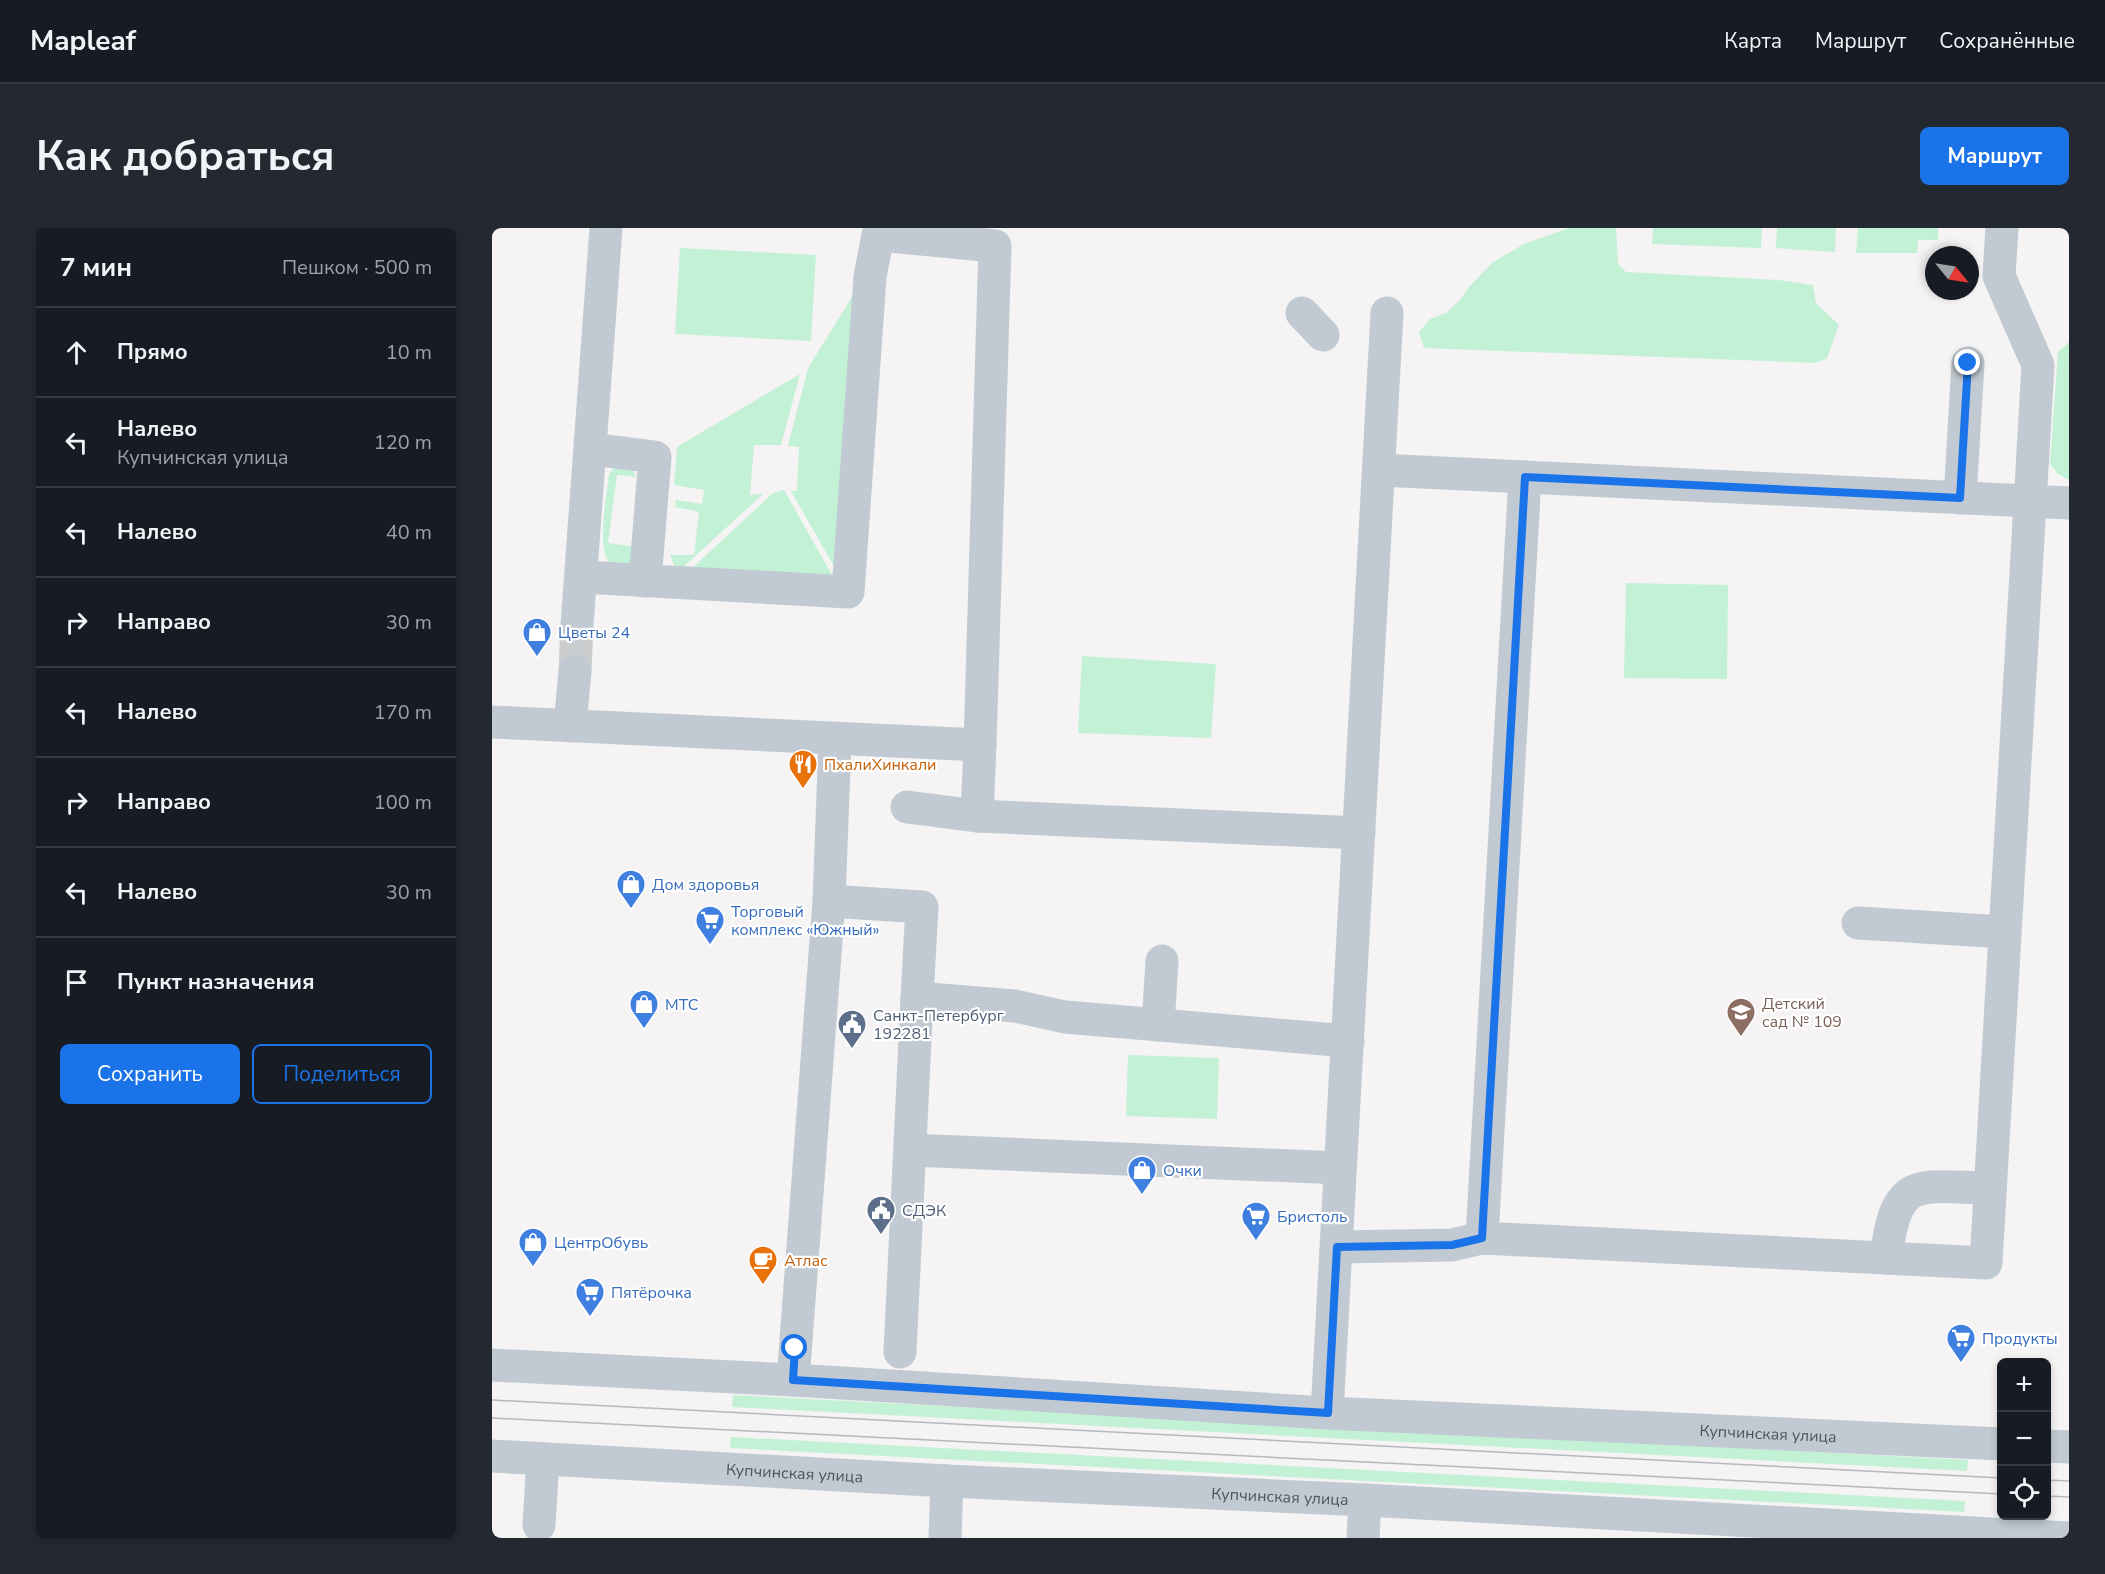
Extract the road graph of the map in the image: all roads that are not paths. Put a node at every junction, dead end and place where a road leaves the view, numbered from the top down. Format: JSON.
{"nodes":[{"id":1,"x":606,"y":228,"type":"edge"},
{"id":2,"x":2002,"y":228,"type":"edge"},
{"id":3,"x":1388,"y":313,"type":"dead end"},
{"id":4,"x":1968,"y":363,"type":"dead end"},
{"id":5,"x":591,"y":449,"type":"junction"},
{"id":6,"x":1379,"y":470,"type":"junction"},
{"id":7,"x":1525,"y":477,"type":"junction"},
{"id":8,"x":1960,"y":498,"type":"junction"},
{"id":9,"x":2030,"y":501,"type":"junction"},
{"id":10,"x":2069,"y":503,"type":"edge"},
{"id":11,"x":582,"y":578,"type":"junction"},
{"id":12,"x":645,"y":581,"type":"junction"},
{"id":13,"x":577,"y":625,"type":"tunnel mouth"},
{"id":14,"x":575,"y":671,"type":"tunnel mouth"},
{"id":15,"x":492,"y":722,"type":"edge"},
{"id":16,"x":570,"y":726,"type":"junction"},
{"id":17,"x":835,"y":740,"type":"junction"},
{"id":18,"x":980,"y":746,"type":"junction"},
{"id":19,"x":907,"y":807,"type":"dead end"},
{"id":20,"x":977,"y":816,"type":"junction"},
{"id":21,"x":1359,"y":833,"type":"junction"},
{"id":22,"x":829,"y":902,"type":"junction"},
{"id":23,"x":1858,"y":923,"type":"dead end"},
{"id":24,"x":2004,"y":932,"type":"junction"},
{"id":25,"x":1162,"y":961,"type":"dead end"},
{"id":26,"x":917,"y":998,"type":"junction"},
{"id":27,"x":1158,"y":1025,"type":"junction"},
{"id":28,"x":1348,"y":1041,"type":"junction"},
{"id":29,"x":910,"y":1150,"type":"junction"},
{"id":30,"x":1340,"y":1168,"type":"junction"},
{"id":31,"x":1990,"y":1188,"type":"junction"},
{"id":32,"x":1482,"y":1238,"type":"junction"},
{"id":33,"x":1337,"y":1247,"type":"junction"},
{"id":34,"x":1886,"y":1258,"type":"junction"},
{"id":35,"x":900,"y":1352,"type":"dead end"},
{"id":36,"x":492,"y":1365,"type":"edge"},
{"id":37,"x":793,"y":1380,"type":"junction"},
{"id":38,"x":1328,"y":1413,"type":"junction"},
{"id":39,"x":1997,"y":1444,"type":"edge"},
{"id":40,"x":2051,"y":1446,"type":"edge"},
{"id":41,"x":2069,"y":1447,"type":"edge"},
{"id":42,"x":492,"y":1456,"type":"edge"},
{"id":43,"x":543,"y":1459,"type":"junction"},
{"id":44,"x":947,"y":1481,"type":"junction"},
{"id":45,"x":1365,"y":1500,"type":"junction"},
{"id":46,"x":539,"y":1525,"type":"dead end"},
{"id":47,"x":945,"y":1538,"type":"edge"},
{"id":48,"x":1363,"y":1538,"type":"edge"},
{"id":49,"x":2067,"y":1538,"type":"edge"}],
"edges":[{"from":1,"to":5,"type":"street"},
{"from":2,"to":9,"type":"street"},
{"from":3,"to":6,"type":"street"},
{"from":4,"to":8,"type":"street"},
{"from":5,"to":11,"type":"street"},
{"from":5,"to":12,"type":"street"},
{"from":6,"to":7,"type":"street"},
{"from":6,"to":21,"type":"street"},
{"from":7,"to":8,"type":"street"},
{"from":7,"to":32,"type":"street"},
{"from":8,"to":9,"type":"street"},
{"from":9,"to":10,"type":"street"},
{"from":9,"to":24,"type":"street"},
{"from":11,"to":12,"type":"street"},
{"from":11,"to":13,"type":"street"},
{"from":12,"to":18,"type":"street"},
{"from":14,"to":16,"type":"street"},
{"from":15,"to":16,"type":"street"},
{"from":16,"to":17,"type":"street"},
{"from":17,"to":18,"type":"street"},
{"from":17,"to":22,"type":"street"},
{"from":18,"to":20,"type":"street"},
{"from":19,"to":20,"type":"street"},
{"from":20,"to":21,"type":"street"},
{"from":21,"to":28,"type":"street"},
{"from":22,"to":26,"type":"street"},
{"from":22,"to":37,"type":"street"},
{"from":23,"to":24,"type":"street"},
{"from":24,"to":31,"type":"street"},
{"from":25,"to":27,"type":"street"},
{"from":26,"to":27,"type":"street"},
{"from":26,"to":29,"type":"street"},
{"from":27,"to":28,"type":"street"},
{"from":28,"to":30,"type":"street"},
{"from":29,"to":30,"type":"street"},
{"from":29,"to":35,"type":"street"},
{"from":30,"to":33,"type":"street"},
{"from":31,"to":34,"type":"street"},
{"from":31,"to":34,"type":"street"},
{"from":32,"to":33,"type":"street"},
{"from":32,"to":34,"type":"street"},
{"from":33,"to":38,"type":"street"},
{"from":36,"to":37,"type":"street","name":"Купчинская улица"},
{"from":37,"to":38,"type":"street","name":"Купчинская улица"},
{"from":38,"to":39,"type":"street","name":"Купчинская улица"},
{"from":40,"to":41,"type":"street"},
{"from":42,"to":43,"type":"street","name":"Купчинская улица"},
{"from":43,"to":44,"type":"street","name":"Купчинская улица"},
{"from":43,"to":46,"type":"street"},
{"from":44,"to":45,"type":"street","name":"Купчинская улица"},
{"from":44,"to":47,"type":"street"},
{"from":45,"to":48,"type":"street"},
{"from":45,"to":49,"type":"street","name":"Купчинская улица"}]}
